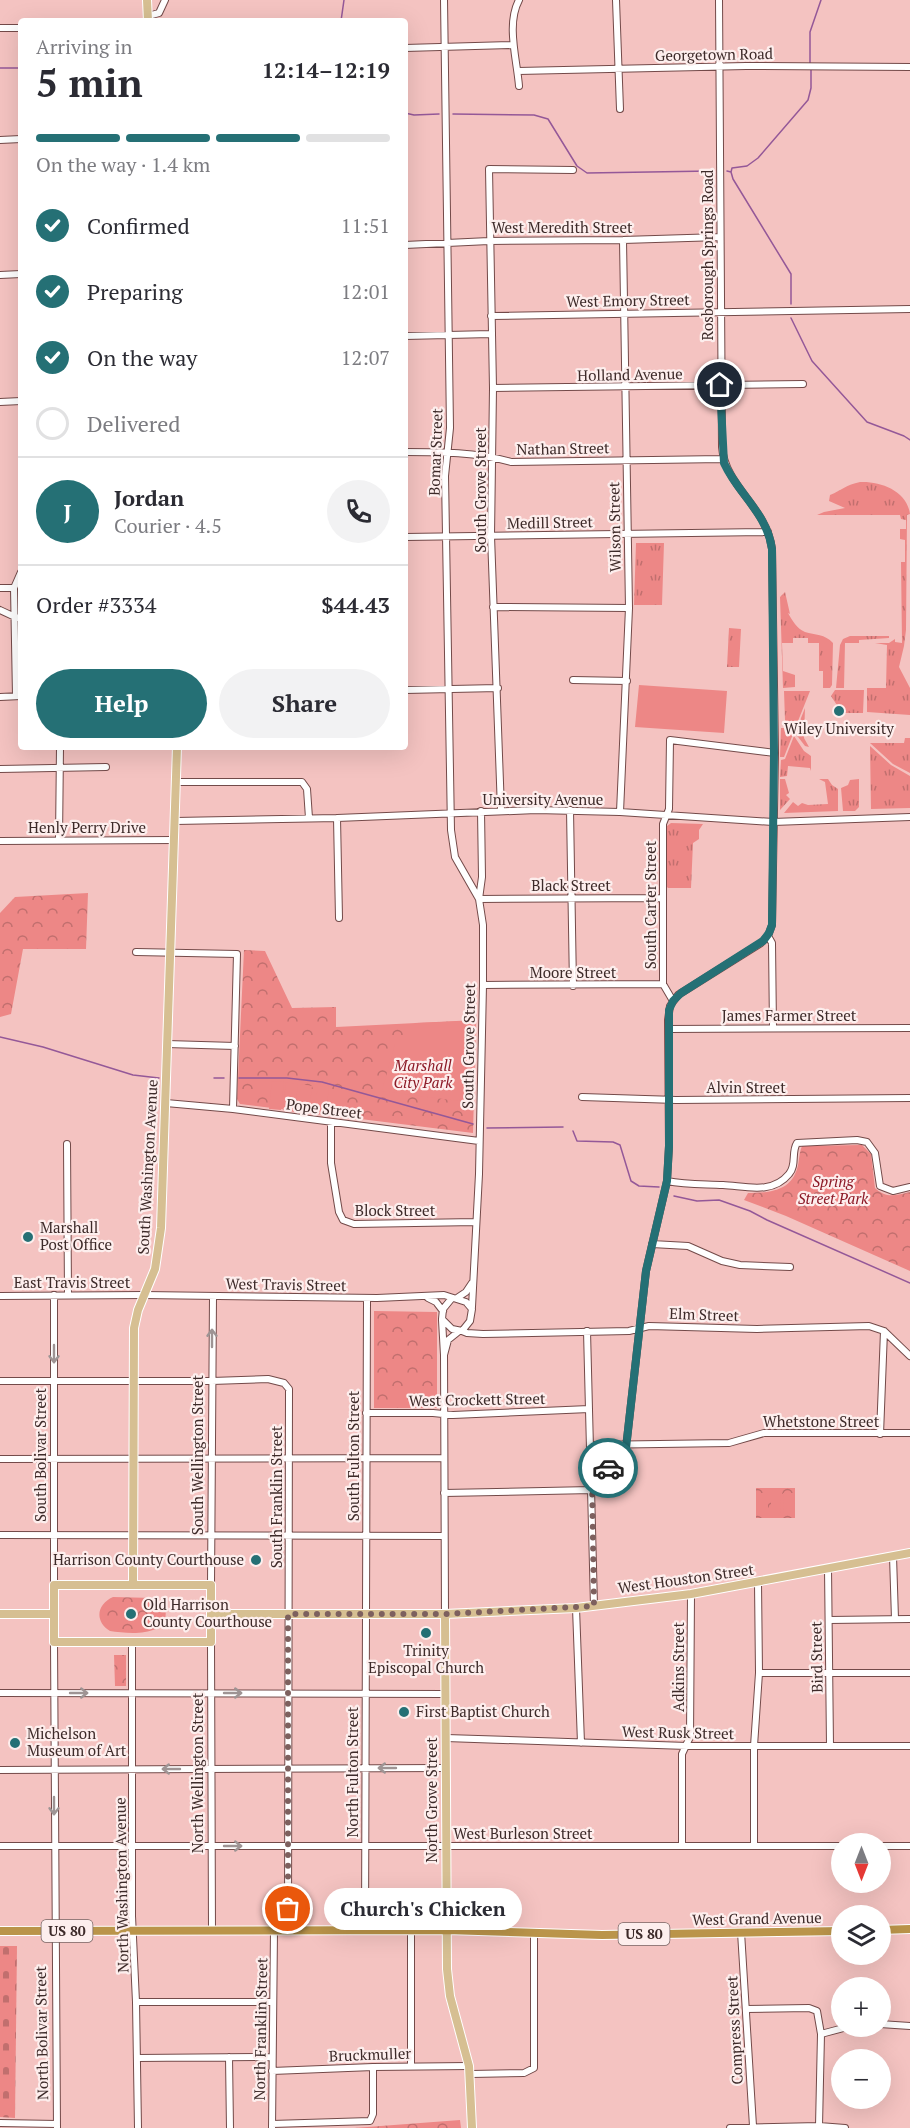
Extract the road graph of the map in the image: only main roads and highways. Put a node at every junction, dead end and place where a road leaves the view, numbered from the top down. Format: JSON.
{"nodes":[{"id":1,"x":147,"y":0,"type":"edge"},
{"id":2,"x":148,"y":18,"type":"edge"},
{"id":3,"x":177,"y":750,"type":"edge"},
{"id":4,"x":910,"y":1553,"type":"edge"},
{"id":5,"x":133,"y":1585,"type":"junction"},
{"id":6,"x":0,"y":1614,"type":"edge"},
{"id":7,"x":54,"y":1614,"type":"junction"},
{"id":8,"x":211,"y":1614,"type":"junction"},
{"id":9,"x":445,"y":1614,"type":"junction"},
{"id":10,"x":132,"y":1642,"type":"joint"},
{"id":11,"x":910,"y":1929,"type":"edge"},
{"id":12,"x":447,"y":1930,"type":"junction"},
{"id":13,"x":891,"y":1930,"type":"edge"},
{"id":14,"x":0,"y":1931,"type":"edge"},
{"id":15,"x":831,"y":1931,"type":"edge"},
{"id":16,"x":472,"y":2128,"type":"edge"}],
"edges":[{"from":1,"to":2,"type":"main road"},
{"from":3,"to":5,"type":"main road","name":"South Washington Avenue"},
{"from":4,"to":9,"type":"main road","name":"West Houston Street"},
{"from":5,"to":7,"type":"main road","name":"South Bolivar Street"},
{"from":5,"to":8,"type":"main road","name":"South Wellington Street"},
{"from":6,"to":7,"type":"main road"},
{"from":7,"to":10,"type":"main road","name":"North Bolivar Street"},
{"from":8,"to":9,"type":"main road","name":"West Houston Street"},
{"from":8,"to":10,"type":"main road","name":"North Wellington Street"},
{"from":9,"to":12,"type":"main road","name":"North Grove Street"},
{"from":11,"to":13,"type":"highway"},
{"from":12,"to":14,"type":"highway","name":"West Grand Avenue","number":"US 80"},
{"from":12,"to":15,"type":"highway","name":"West Grand Avenue","number":"US 80"},
{"from":12,"to":16,"type":"main road","name":"North Grove Street"}]}
